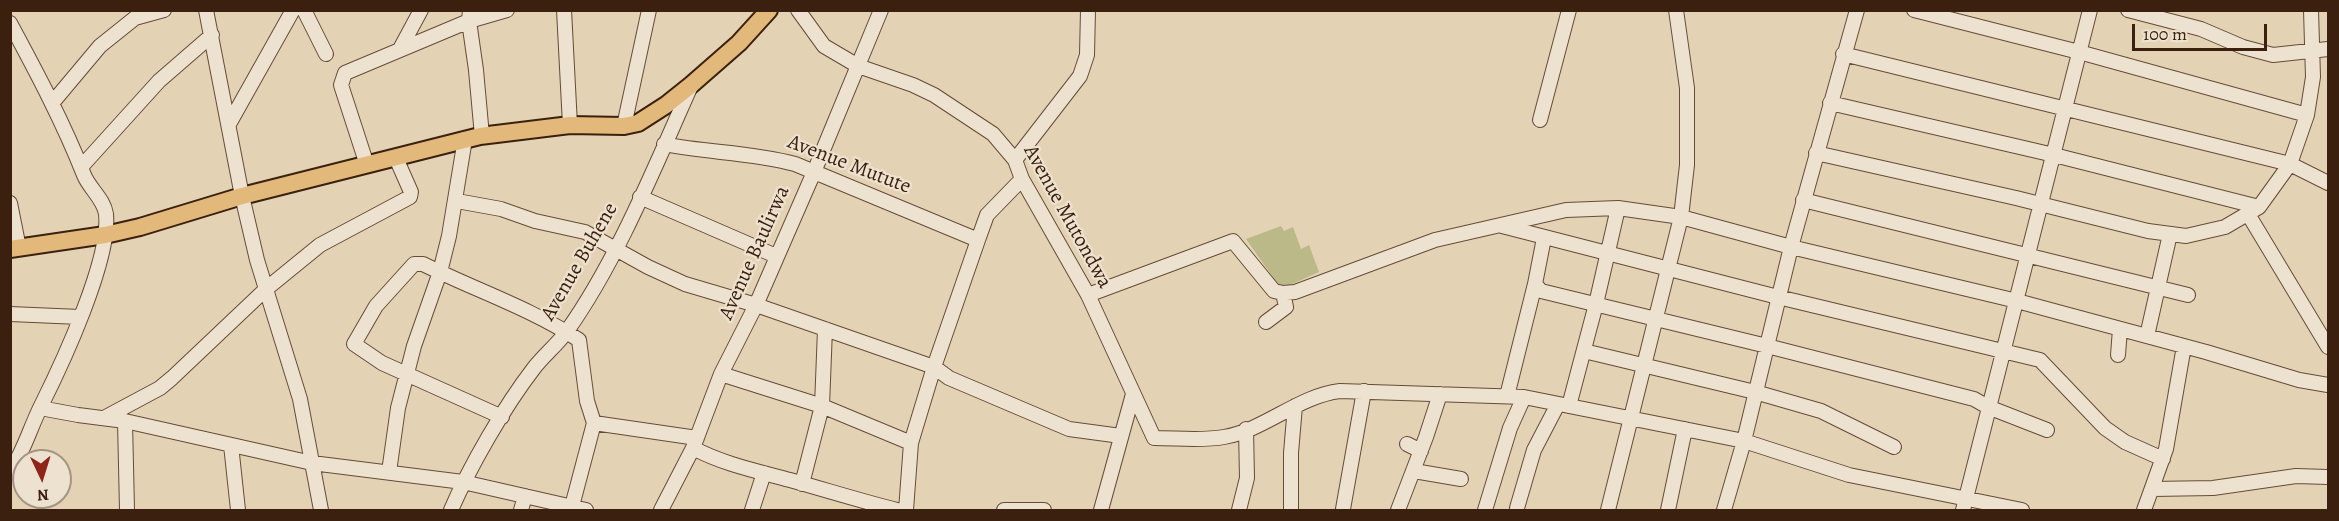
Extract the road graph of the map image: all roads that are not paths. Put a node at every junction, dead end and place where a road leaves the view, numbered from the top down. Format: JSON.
{"nodes":[{"id":1,"x":164,"y":10,"type":"edge"},
{"id":2,"x":206,"y":10,"type":"edge"},
{"id":3,"x":293,"y":10,"type":"edge"},
{"id":4,"x":304,"y":10,"type":"edge"},
{"id":5,"x":421,"y":10,"type":"edge"},
{"id":6,"x":507,"y":10,"type":"edge"},
{"id":7,"x":564,"y":10,"type":"edge"},
{"id":8,"x":649,"y":10,"type":"edge"},
{"id":9,"x":769,"y":10,"type":"edge"},
{"id":10,"x":798,"y":10,"type":"edge"},
{"id":11,"x":881,"y":10,"type":"edge"},
{"id":12,"x":1088,"y":10,"type":"edge"},
{"id":13,"x":1569,"y":10,"type":"edge"},
{"id":14,"x":1676,"y":10,"type":"edge"},
{"id":15,"x":1857,"y":10,"type":"edge"},
{"id":16,"x":1914,"y":10,"type":"edge"},
{"id":17,"x":2090,"y":10,"type":"edge"},
{"id":18,"x":2128,"y":10,"type":"edge"},
{"id":19,"x":2311,"y":10,"type":"edge"},
{"id":20,"x":469,"y":16,"type":"edge"},
{"id":21,"x":10,"y":23,"type":"edge"},
{"id":22,"x":212,"y":35,"type":"junction"},
{"id":23,"x":400,"y":49,"type":"junction"},
{"id":24,"x":2328,"y":50,"type":"edge"},
{"id":25,"x":2079,"y":52,"type":"junction"},
{"id":26,"x":2313,"y":53,"type":"junction"},
{"id":27,"x":326,"y":54,"type":"dead end"},
{"id":28,"x":1843,"y":54,"type":"junction"},
{"id":29,"x":858,"y":66,"type":"junction"},
{"id":30,"x":691,"y":86,"type":"junction"},
{"id":31,"x":53,"y":102,"type":"junction"},
{"id":32,"x":1830,"y":103,"type":"junction"},
{"id":33,"x":2066,"y":107,"type":"junction"},
{"id":34,"x":2307,"y":115,"type":"junction"},
{"id":35,"x":1540,"y":120,"type":"dead end"},
{"id":36,"x":229,"y":124,"type":"junction"},
{"id":37,"x":570,"y":125,"type":"junction"},
{"id":38,"x":624,"y":126,"type":"junction"},
{"id":39,"x":474,"y":137,"type":"junction"},
{"id":40,"x":664,"y":144,"type":"junction"},
{"id":41,"x":1816,"y":153,"type":"junction"},
{"id":42,"x":2054,"y":155,"type":"junction"},
{"id":43,"x":396,"y":158,"type":"junction"},
{"id":44,"x":1015,"y":160,"type":"junction"},
{"id":45,"x":2289,"y":164,"type":"junction"},
{"id":46,"x":368,"y":165,"type":"junction"},
{"id":47,"x":82,"y":166,"type":"junction"},
{"id":48,"x":814,"y":172,"type":"junction"},
{"id":49,"x":1022,"y":179,"type":"junction"},
{"id":50,"x":2328,"y":183,"type":"edge"},
{"id":51,"x":242,"y":196,"type":"junction"},
{"id":52,"x":640,"y":197,"type":"junction"},
{"id":53,"x":1803,"y":200,"type":"junction"},
{"id":54,"x":457,"y":201,"type":"junction"},
{"id":55,"x":10,"y":203,"type":"edge"},
{"id":56,"x":2041,"y":205,"type":"junction"},
{"id":57,"x":1618,"y":207,"type":"junction"},
{"id":58,"x":2253,"y":210,"type":"junction"},
{"id":59,"x":1681,"y":217,"type":"junction"},
{"id":60,"x":1499,"y":225,"type":"junction"},
{"id":61,"x":2170,"y":234,"type":"junction"},
{"id":62,"x":105,"y":235,"type":"junction"},
{"id":63,"x":1544,"y":238,"type":"junction"},
{"id":64,"x":978,"y":240,"type":"junction"},
{"id":65,"x":1791,"y":247,"type":"junction"},
{"id":66,"x":15,"y":248,"type":"edge"},
{"id":67,"x":616,"y":248,"type":"junction"},
{"id":68,"x":1607,"y":254,"type":"junction"},
{"id":69,"x":2028,"y":255,"type":"junction"},
{"id":70,"x":776,"y":256,"type":"junction"},
{"id":71,"x":1668,"y":269,"type":"junction"},
{"id":72,"x":440,"y":272,"type":"junction"},
{"id":73,"x":1535,"y":284,"type":"junction"},
{"id":74,"x":2158,"y":287,"type":"junction"},
{"id":75,"x":266,"y":289,"type":"junction"},
{"id":76,"x":1283,"y":293,"type":"junction"},
{"id":77,"x":2187,"y":295,"type":"dead end"},
{"id":78,"x":1088,"y":296,"type":"junction"},
{"id":79,"x":1778,"y":297,"type":"junction"},
{"id":80,"x":2017,"y":302,"type":"junction"},
{"id":81,"x":1596,"y":304,"type":"junction"},
{"id":82,"x":756,"y":305,"type":"junction"},
{"id":83,"x":10,"y":315,"type":"edge"},
{"id":84,"x":80,"y":317,"type":"junction"},
{"id":85,"x":1656,"y":319,"type":"junction"},
{"id":86,"x":1266,"y":322,"type":"dead end"},
{"id":87,"x":825,"y":329,"type":"junction"},
{"id":88,"x":2120,"y":329,"type":"junction"},
{"id":89,"x":567,"y":332,"type":"junction"},
{"id":90,"x":2147,"y":336,"type":"junction"},
{"id":91,"x":1767,"y":346,"type":"junction"},
{"id":92,"x":2184,"y":346,"type":"junction"},
{"id":93,"x":2328,"y":347,"type":"edge"},
{"id":94,"x":2002,"y":350,"type":"junction"},
{"id":95,"x":1584,"y":351,"type":"junction"},
{"id":96,"x":2118,"y":355,"type":"dead end"},
{"id":97,"x":1644,"y":366,"type":"junction"},
{"id":98,"x":934,"y":367,"type":"junction"},
{"id":99,"x":721,"y":374,"type":"junction"},
{"id":100,"x":407,"y":375,"type":"junction"},
{"id":101,"x":2328,"y":385,"type":"edge"},
{"id":102,"x":1364,"y":391,"type":"junction"},
{"id":103,"x":1755,"y":392,"type":"junction"},
{"id":104,"x":1133,"y":394,"type":"junction"},
{"id":105,"x":1440,"y":394,"type":"junction"},
{"id":106,"x":1508,"y":396,"type":"junction"},
{"id":107,"x":1524,"y":397,"type":"junction"},
{"id":108,"x":1564,"y":405,"type":"junction"},
{"id":109,"x":822,"y":406,"type":"junction"},
{"id":110,"x":1295,"y":406,"type":"junction"},
{"id":111,"x":1988,"y":407,"type":"junction"},
{"id":112,"x":40,"y":408,"type":"junction"},
{"id":113,"x":502,"y":417,"type":"junction"},
{"id":114,"x":104,"y":418,"type":"junction"},
{"id":115,"x":1631,"y":418,"type":"junction"},
{"id":116,"x":125,"y":421,"type":"junction"},
{"id":117,"x":594,"y":423,"type":"junction"},
{"id":118,"x":1246,"y":429,"type":"junction"},
{"id":119,"x":1685,"y":429,"type":"junction"},
{"id":120,"x":2047,"y":430,"type":"dead end"},
{"id":121,"x":1121,"y":436,"type":"junction"},
{"id":122,"x":1744,"y":441,"type":"junction"},
{"id":123,"x":695,"y":443,"type":"junction"},
{"id":124,"x":911,"y":443,"type":"junction"},
{"id":125,"x":1407,"y":444,"type":"dead end"},
{"id":126,"x":231,"y":445,"type":"junction"},
{"id":127,"x":1894,"y":447,"type":"dead end"},
{"id":128,"x":1421,"y":451,"type":"junction"},
{"id":129,"x":2163,"y":459,"type":"junction"},
{"id":130,"x":312,"y":463,"type":"junction"},
{"id":131,"x":1414,"y":471,"type":"junction"},
{"id":132,"x":10,"y":472,"type":"edge"},
{"id":133,"x":389,"y":472,"type":"junction"},
{"id":134,"x":764,"y":473,"type":"junction"},
{"id":135,"x":2328,"y":477,"type":"edge"},
{"id":136,"x":1461,"y":479,"type":"dead end"},
{"id":137,"x":463,"y":482,"type":"junction"},
{"id":138,"x":802,"y":484,"type":"junction"},
{"id":139,"x":2152,"y":489,"type":"junction"},
{"id":140,"x":525,"y":496,"type":"junction"},
{"id":141,"x":1965,"y":505,"type":"edge"},
{"id":142,"x":1517,"y":508,"type":"dead end"},
{"id":143,"x":577,"y":509,"type":"edge"},
{"id":144,"x":1343,"y":509,"type":"dead end"},
{"id":145,"x":127,"y":510,"type":"edge"},
{"id":146,"x":238,"y":510,"type":"edge"},
{"id":147,"x":321,"y":510,"type":"edge"},
{"id":148,"x":451,"y":510,"type":"edge"},
{"id":149,"x":521,"y":510,"type":"edge"},
{"id":150,"x":661,"y":510,"type":"edge"},
{"id":151,"x":752,"y":510,"type":"edge"},
{"id":152,"x":897,"y":510,"type":"edge"},
{"id":153,"x":906,"y":510,"type":"edge"},
{"id":154,"x":1004,"y":510,"type":"edge"},
{"id":155,"x":1044,"y":510,"type":"edge"},
{"id":156,"x":1101,"y":510,"type":"edge"},
{"id":157,"x":1239,"y":510,"type":"edge"},
{"id":158,"x":1291,"y":510,"type":"edge"},
{"id":159,"x":1398,"y":510,"type":"edge"},
{"id":160,"x":1485,"y":510,"type":"edge"},
{"id":161,"x":1608,"y":510,"type":"edge"},
{"id":162,"x":1668,"y":510,"type":"edge"},
{"id":163,"x":1724,"y":510,"type":"edge"},
{"id":164,"x":2022,"y":510,"type":"edge"},
{"id":165,"x":2145,"y":510,"type":"edge"}],
"edges":[{"from":1,"to":31,"type":"street"},
{"from":2,"to":22,"type":"street"},
{"from":3,"to":36,"type":"street"},
{"from":4,"to":27,"type":"street"},
{"from":5,"to":23,"type":"street"},
{"from":6,"to":20,"type":"street"},
{"from":7,"to":37,"type":"street"},
{"from":8,"to":38,"type":"street"},
{"from":9,"to":30,"type":"main road"},
{"from":10,"to":29,"type":"street","name":"Avenue Mutondwa"},
{"from":11,"to":29,"type":"street","name":"Avenue Baulirwa"},
{"from":12,"to":44,"type":"street"},
{"from":13,"to":35,"type":"street"},
{"from":14,"to":59,"type":"street"},
{"from":15,"to":28,"type":"street"},
{"from":16,"to":25,"type":"street"},
{"from":17,"to":25,"type":"street"},
{"from":18,"to":26,"type":"street"},
{"from":19,"to":26,"type":"street"},
{"from":20,"to":23,"type":"street"},
{"from":20,"to":39,"type":"street"},
{"from":21,"to":31,"type":"street"},
{"from":22,"to":36,"type":"street"},
{"from":22,"to":47,"type":"street"},
{"from":23,"to":46,"type":"street"},
{"from":24,"to":26,"type":"street"},
{"from":25,"to":33,"type":"street"},
{"from":25,"to":34,"type":"street"},
{"from":26,"to":34,"type":"street"},
{"from":28,"to":32,"type":"street"},
{"from":28,"to":33,"type":"street"},
{"from":29,"to":44,"type":"street","name":"Avenue Mutondwa"},
{"from":29,"to":48,"type":"street","name":"Avenue Baulirwa"},
{"from":30,"to":38,"type":"main road"},
{"from":30,"to":40,"type":"street","name":"Avenue Buhene"},
{"from":31,"to":47,"type":"street"},
{"from":32,"to":41,"type":"street"},
{"from":32,"to":42,"type":"street"},
{"from":33,"to":42,"type":"street"},
{"from":33,"to":45,"type":"street"},
{"from":34,"to":45,"type":"street"},
{"from":36,"to":51,"type":"street"},
{"from":37,"to":38,"type":"main road"},
{"from":37,"to":39,"type":"main road"},
{"from":39,"to":43,"type":"main road"},
{"from":39,"to":54,"type":"street"},
{"from":40,"to":48,"type":"street","name":"Avenue Mutute"},
{"from":40,"to":52,"type":"street","name":"Avenue Buhene"},
{"from":41,"to":53,"type":"street"},
{"from":41,"to":56,"type":"street"},
{"from":42,"to":56,"type":"street"},
{"from":42,"to":58,"type":"street"},
{"from":43,"to":46,"type":"main road"},
{"from":43,"to":75,"type":"street"},
{"from":44,"to":49,"type":"street","name":"Avenue Mutondwa"},
{"from":45,"to":50,"type":"street"},
{"from":45,"to":58,"type":"street"},
{"from":46,"to":51,"type":"main road"},
{"from":47,"to":62,"type":"street"},
{"from":48,"to":64,"type":"street","name":"Avenue Mutute"},
{"from":48,"to":70,"type":"street","name":"Avenue Baulirwa"},
{"from":49,"to":64,"type":"street"},
{"from":49,"to":78,"type":"street","name":"Avenue Mutondwa"},
{"from":51,"to":62,"type":"main road"},
{"from":51,"to":75,"type":"street"},
{"from":52,"to":67,"type":"street","name":"Avenue Buhene"},
{"from":52,"to":70,"type":"street"},
{"from":53,"to":65,"type":"street"},
{"from":53,"to":69,"type":"street"},
{"from":54,"to":67,"type":"street"},
{"from":54,"to":72,"type":"street"},
{"from":55,"to":66,"type":"street"},
{"from":56,"to":61,"type":"street"},
{"from":56,"to":69,"type":"street"},
{"from":57,"to":59,"type":"street"},
{"from":57,"to":60,"type":"street"},
{"from":57,"to":68,"type":"street"},
{"from":58,"to":61,"type":"street"},
{"from":58,"to":93,"type":"street"},
{"from":59,"to":65,"type":"street"},
{"from":59,"to":71,"type":"street"},
{"from":60,"to":63,"type":"street"},
{"from":60,"to":76,"type":"street"},
{"from":61,"to":74,"type":"street"},
{"from":62,"to":66,"type":"main road"},
{"from":62,"to":84,"type":"street"},
{"from":63,"to":68,"type":"street"},
{"from":63,"to":73,"type":"street"},
{"from":64,"to":98,"type":"street"},
{"from":65,"to":79,"type":"street"},
{"from":65,"to":80,"type":"street"},
{"from":67,"to":82,"type":"street"},
{"from":67,"to":89,"type":"street","name":"Avenue Buhene"},
{"from":68,"to":71,"type":"street"},
{"from":68,"to":81,"type":"street"},
{"from":69,"to":74,"type":"street"},
{"from":69,"to":80,"type":"street"},
{"from":70,"to":82,"type":"street","name":"Avenue Baulirwa"},
{"from":71,"to":79,"type":"street"},
{"from":71,"to":85,"type":"street"},
{"from":72,"to":89,"type":"street"},
{"from":72,"to":100,"type":"street"},
{"from":72,"to":100,"type":"street"},
{"from":73,"to":81,"type":"street"},
{"from":73,"to":106,"type":"street"},
{"from":74,"to":77,"type":"street"},
{"from":74,"to":90,"type":"street"},
{"from":75,"to":114,"type":"street"},
{"from":75,"to":130,"type":"street"},
{"from":76,"to":78,"type":"street"},
{"from":76,"to":86,"type":"street"},
{"from":78,"to":104,"type":"street","name":"Avenue Mutondwa"},
{"from":79,"to":91,"type":"street"},
{"from":79,"to":94,"type":"street"},
{"from":80,"to":88,"type":"street"},
{"from":80,"to":94,"type":"street"},
{"from":81,"to":85,"type":"street"},
{"from":81,"to":95,"type":"street"},
{"from":82,"to":87,"type":"street"},
{"from":82,"to":99,"type":"street","name":"Avenue Baulirwa"},
{"from":83,"to":84,"type":"street"},
{"from":84,"to":112,"type":"street"},
{"from":85,"to":91,"type":"street"},
{"from":85,"to":97,"type":"street"},
{"from":87,"to":98,"type":"street"},
{"from":87,"to":109,"type":"street"},
{"from":88,"to":90,"type":"street"},
{"from":88,"to":96,"type":"street"},
{"from":89,"to":113,"type":"street","name":"Avenue Buhene"},
{"from":89,"to":117,"type":"street"},
{"from":90,"to":92,"type":"street"},
{"from":91,"to":103,"type":"street"},
{"from":91,"to":111,"type":"street"},
{"from":92,"to":101,"type":"street"},
{"from":92,"to":129,"type":"street"},
{"from":94,"to":111,"type":"street"},
{"from":94,"to":129,"type":"street"},
{"from":95,"to":97,"type":"street"},
{"from":95,"to":108,"type":"street"},
{"from":97,"to":103,"type":"street"},
{"from":97,"to":115,"type":"street"},
{"from":98,"to":121,"type":"street"},
{"from":98,"to":124,"type":"street"},
{"from":99,"to":109,"type":"street"},
{"from":99,"to":123,"type":"street","name":"Avenue Baulirwa"},
{"from":100,"to":113,"type":"street"},
{"from":100,"to":133,"type":"street"},
{"from":102,"to":105,"type":"street"},
{"from":102,"to":110,"type":"street"},
{"from":102,"to":144,"type":"street"},
{"from":103,"to":122,"type":"street"},
{"from":103,"to":127,"type":"street"},
{"from":104,"to":118,"type":"street","name":"Avenue Mutondwa"},
{"from":104,"to":121,"type":"street"},
{"from":105,"to":106,"type":"street"},
{"from":105,"to":128,"type":"street"},
{"from":106,"to":107,"type":"street"},
{"from":107,"to":108,"type":"street"},
{"from":107,"to":160,"type":"street"},
{"from":108,"to":115,"type":"street"},
{"from":108,"to":142,"type":"street"},
{"from":109,"to":124,"type":"street"},
{"from":109,"to":138,"type":"street"},
{"from":110,"to":118,"type":"street"},
{"from":110,"to":158,"type":"street"},
{"from":111,"to":120,"type":"street"},
{"from":111,"to":141,"type":"street"},
{"from":112,"to":114,"type":"street"},
{"from":112,"to":132,"type":"street"},
{"from":113,"to":137,"type":"street","name":"Avenue Buhene"},
{"from":114,"to":116,"type":"street"},
{"from":115,"to":119,"type":"street"},
{"from":115,"to":161,"type":"street"},
{"from":116,"to":126,"type":"street"},
{"from":116,"to":145,"type":"street"},
{"from":117,"to":123,"type":"street"},
{"from":117,"to":143,"type":"street"},
{"from":118,"to":157,"type":"street"},
{"from":119,"to":122,"type":"street"},
{"from":119,"to":162,"type":"street"},
{"from":121,"to":156,"type":"street"},
{"from":122,"to":141,"type":"street"},
{"from":122,"to":163,"type":"street"},
{"from":123,"to":134,"type":"street"},
{"from":123,"to":150,"type":"street","name":"Avenue Baulirwa"},
{"from":124,"to":153,"type":"street"},
{"from":125,"to":128,"type":"street"},
{"from":126,"to":130,"type":"street"},
{"from":126,"to":146,"type":"street"},
{"from":128,"to":131,"type":"street"},
{"from":129,"to":139,"type":"street"},
{"from":130,"to":133,"type":"street"},
{"from":130,"to":147,"type":"street"},
{"from":131,"to":136,"type":"street"},
{"from":131,"to":159,"type":"street"},
{"from":133,"to":137,"type":"street"},
{"from":134,"to":138,"type":"street"},
{"from":134,"to":151,"type":"street"},
{"from":135,"to":139,"type":"street"},
{"from":137,"to":140,"type":"street"},
{"from":137,"to":148,"type":"street","name":"Avenue Buhene"},
{"from":138,"to":152,"type":"street"},
{"from":139,"to":165,"type":"street"},
{"from":140,"to":143,"type":"street"},
{"from":140,"to":149,"type":"street"},
{"from":141,"to":164,"type":"street"},
{"from":154,"to":155,"type":"street"}]}
